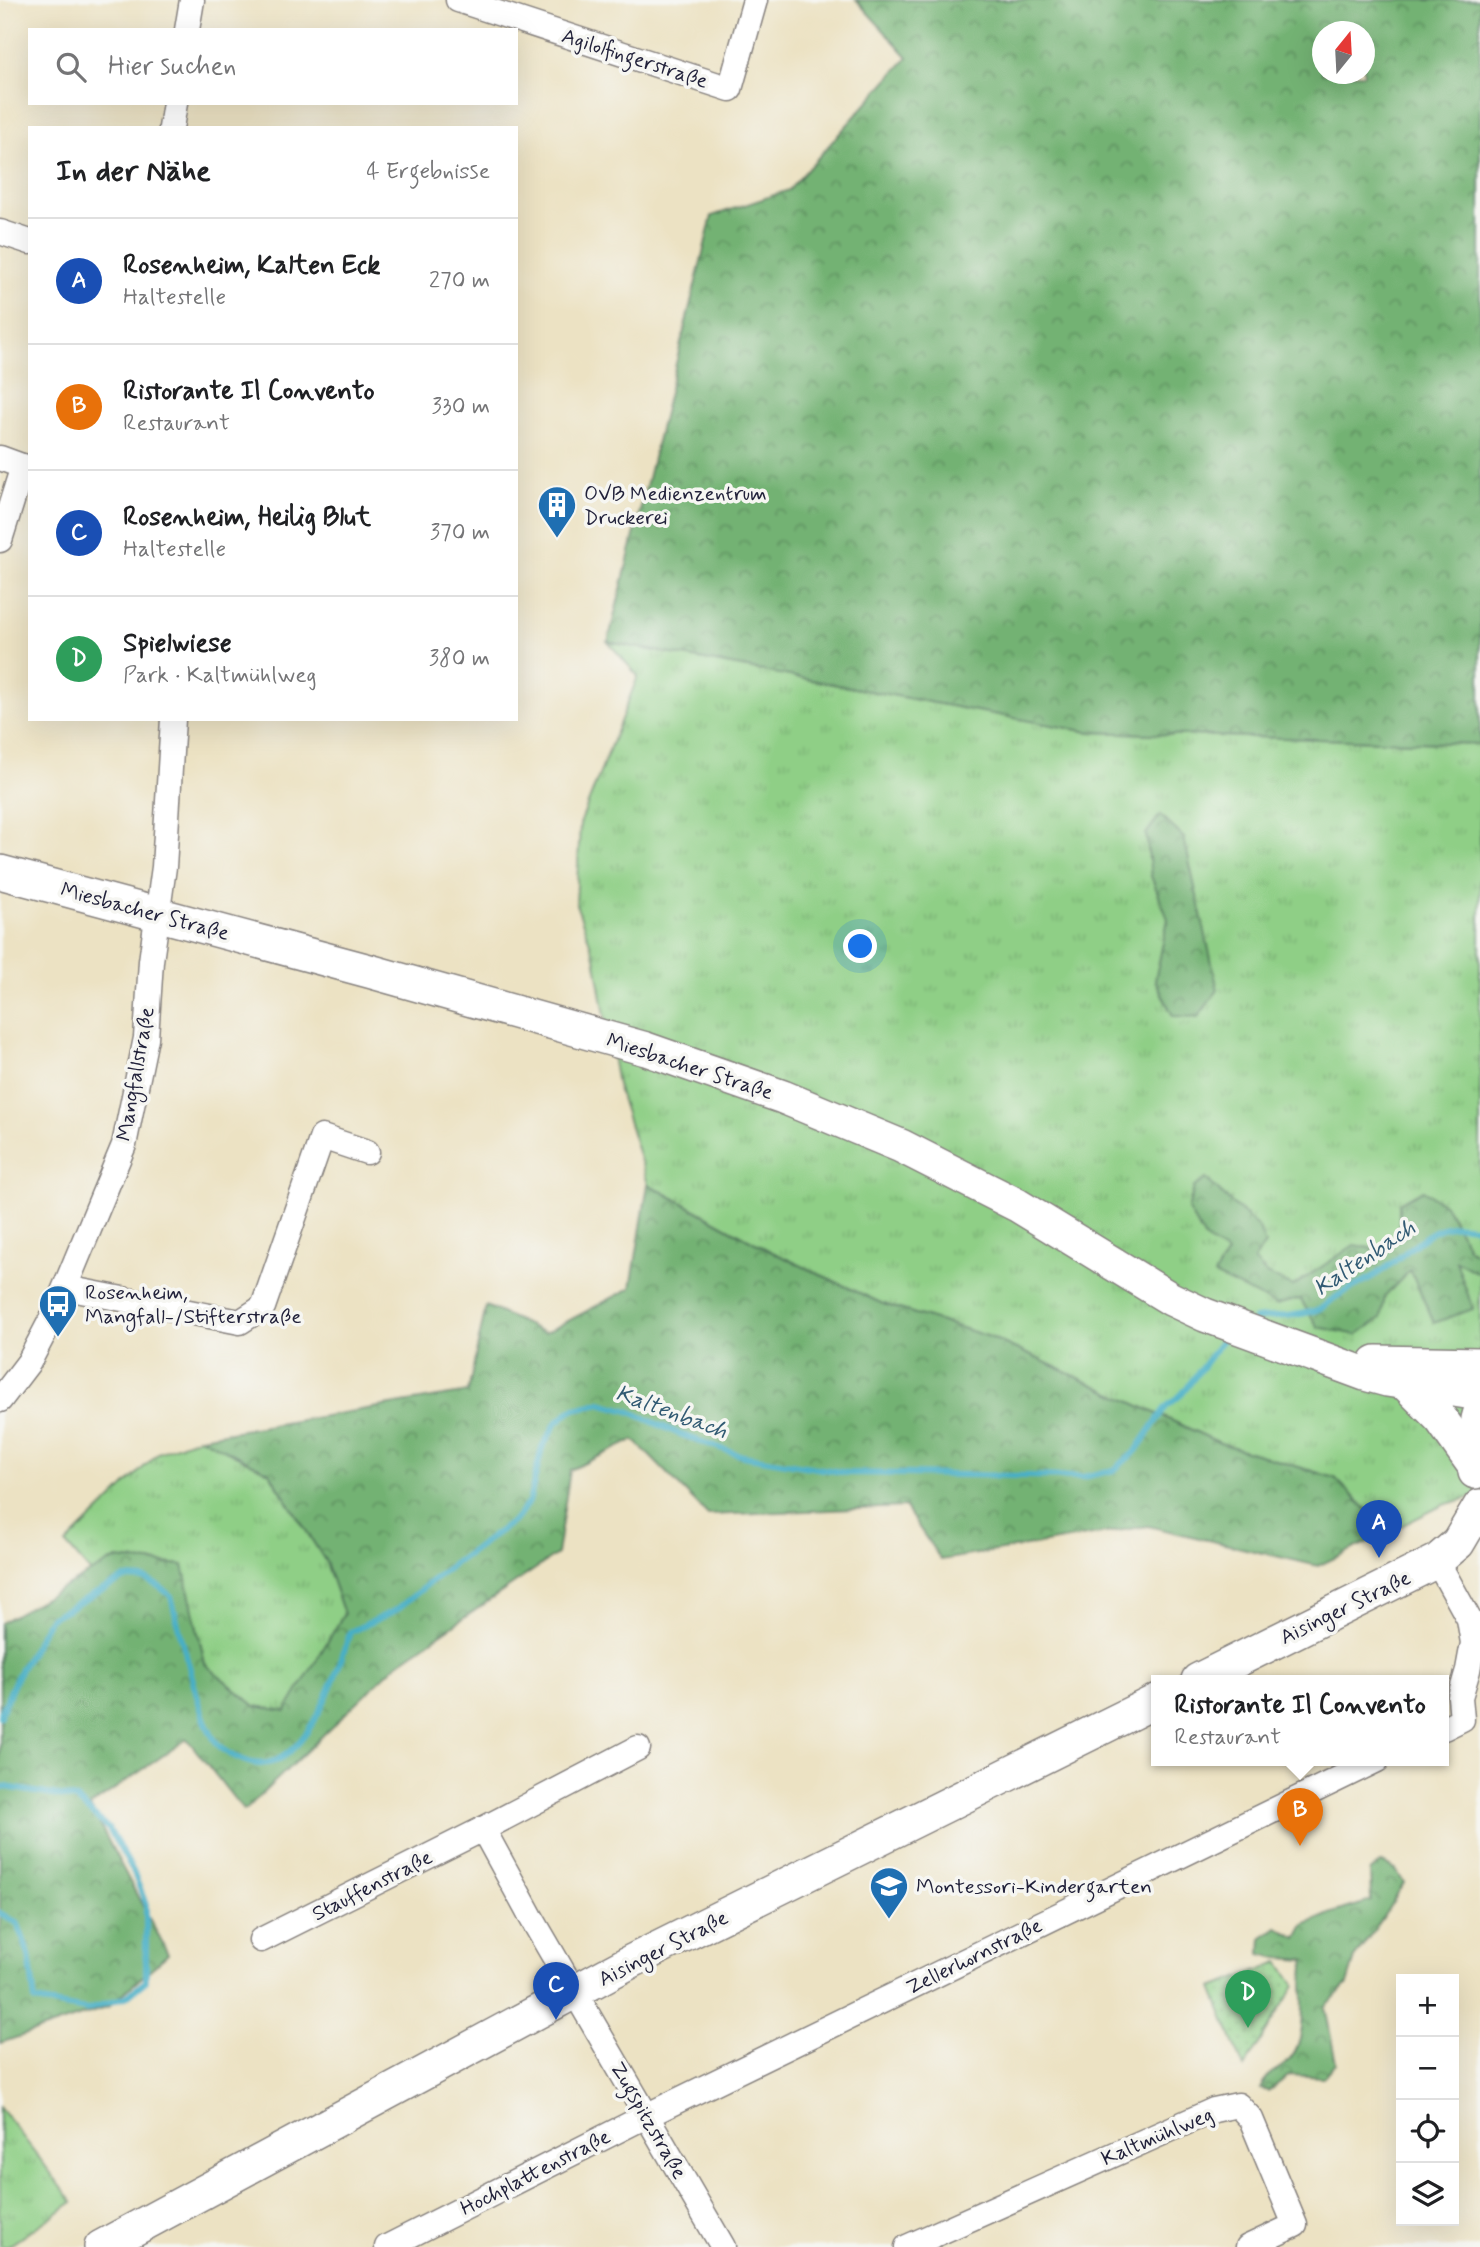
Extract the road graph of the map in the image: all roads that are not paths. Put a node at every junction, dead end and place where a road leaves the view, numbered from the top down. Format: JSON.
{"nodes":[{"id":1,"x":192,"y":0,"type":"edge"},
{"id":2,"x":458,"y":0,"type":"edge"},
{"id":3,"x":754,"y":2,"type":"edge"},
{"id":4,"x":187,"y":28,"type":"edge"},
{"id":5,"x":175,"y":105,"type":"edge"},
{"id":6,"x":171,"y":126,"type":"edge"},
{"id":7,"x":0,"y":232,"type":"edge"},
{"id":8,"x":28,"y":241,"type":"edge"},
{"id":9,"x":18,"y":465,"type":"edge"},
{"id":10,"x":0,"y":540,"type":"edge"},
{"id":11,"x":173,"y":721,"type":"edge"},
{"id":12,"x":0,"y":872,"type":"edge"},
{"id":13,"x":158,"y":915,"type":"junction"},
{"id":14,"x":367,"y":1152,"type":"dead end"},
{"id":15,"x":66,"y":1288,"type":"junction"},
{"id":16,"x":1339,"y":1364,"type":"junction"},
{"id":17,"x":1480,"y":1364,"type":"edge"},
{"id":18,"x":1405,"y":1383,"type":"junction"},
{"id":19,"x":1480,"y":1394,"type":"edge"},
{"id":20,"x":0,"y":1400,"type":"edge"},
{"id":21,"x":1480,"y":1412,"type":"edge"},
{"id":22,"x":1475,"y":1467,"type":"junction"},
{"id":23,"x":1477,"y":1510,"type":"edge"},
{"id":24,"x":1437,"y":1561,"type":"junction"},
{"id":25,"x":1208,"y":1675,"type":"edge"},
{"id":26,"x":1151,"y":1704,"type":"edge"},
{"id":27,"x":1449,"y":1725,"type":"edge"},
{"id":28,"x":638,"y":1748,"type":"dead end"},
{"id":29,"x":1365,"y":1766,"type":"edge"},
{"id":30,"x":483,"y":1829,"type":"junction"},
{"id":31,"x":261,"y":1940,"type":"dead end"},
{"id":32,"x":576,"y":1992,"type":"junction"},
{"id":33,"x":646,"y":2116,"type":"junction"},
{"id":34,"x":101,"y":2247,"type":"edge"},
{"id":35,"x":387,"y":2247,"type":"edge"},
{"id":36,"x":723,"y":2247,"type":"edge"},
{"id":37,"x":907,"y":2247,"type":"edge"},
{"id":38,"x":1248,"y":2247,"type":"edge"}],
"edges":[{"from":1,"to":4,"type":"street"},
{"from":2,"to":3,"type":"street","name":"Agilolfingerstraße"},
{"from":5,"to":6,"type":"street"},
{"from":7,"to":8,"type":"street"},
{"from":9,"to":10,"type":"street"},
{"from":11,"to":13,"type":"street","name":"Mangfallstraße"},
{"from":12,"to":13,"type":"main road","name":"Miesbacher Straße"},
{"from":13,"to":15,"type":"street","name":"Mangfallstraße"},
{"from":13,"to":16,"type":"main road","name":"Miesbacher Straße"},
{"from":14,"to":15,"type":"street"},
{"from":15,"to":20,"type":"street","name":"Mangfallstraße"},
{"from":16,"to":17,"type":"main road","name":"Miesbacher Straße"},
{"from":16,"to":18,"type":"main road","name":"Miesbacher Straße"},
{"from":18,"to":19,"type":"main road","name":"Miesbacher Straße"},
{"from":18,"to":22,"type":"main road"},
{"from":21,"to":22,"type":"main road","name":"Aisinger Straße"},
{"from":22,"to":23,"type":"main road","name":"Aisinger Straße"},
{"from":23,"to":24,"type":"main road","name":"Aisinger Straße"},
{"from":24,"to":25,"type":"main road","name":"Aisinger Straße"},
{"from":24,"to":27,"type":"street"},
{"from":26,"to":32,"type":"main road","name":"Aisinger Straße"},
{"from":28,"to":30,"type":"street","name":"Stauffenstraße"},
{"from":29,"to":33,"type":"street","name":"Zellerhornstraße"},
{"from":30,"to":31,"type":"street","name":"Stauffenstraße"},
{"from":30,"to":32,"type":"street"},
{"from":32,"to":33,"type":"street","name":"Zugspitzstraße"},
{"from":32,"to":34,"type":"main road","name":"Aisinger Straße"},
{"from":33,"to":35,"type":"street","name":"Hochplattenstraße"},
{"from":33,"to":36,"type":"street","name":"Zugspitzstraße"},
{"from":37,"to":38,"type":"street","name":"Kaltmühlweg"}]}
